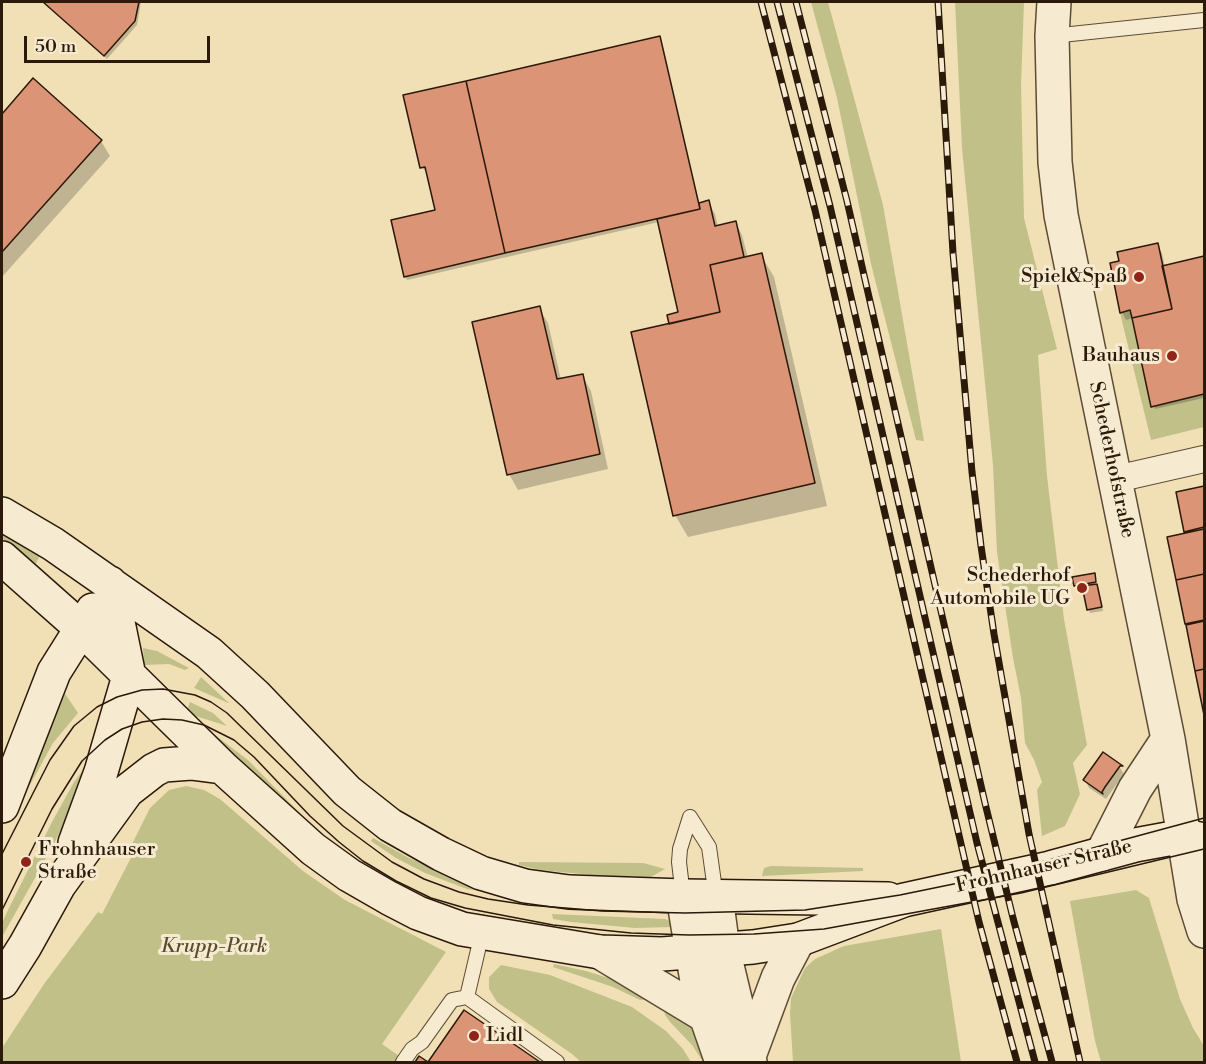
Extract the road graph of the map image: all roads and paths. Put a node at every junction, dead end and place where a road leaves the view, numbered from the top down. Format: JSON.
{"nodes":[{"id":1,"x":1054,"y":2,"type":"edge"},
{"id":2,"x":1204,"y":20,"type":"edge"},
{"id":3,"x":1052,"y":36,"type":"junction"},
{"id":4,"x":1204,"y":459,"type":"edge"},
{"id":5,"x":1116,"y":479,"type":"junction"},
{"id":6,"x":2,"y":514,"type":"edge"},
{"id":7,"x":2,"y":558,"type":"edge"},
{"id":8,"x":110,"y":583,"type":"junction"},
{"id":9,"x":81,"y":628,"type":"junction"},
{"id":10,"x":129,"y":676,"type":"junction"},
{"id":11,"x":1168,"y":739,"type":"junction"},
{"id":12,"x":222,"y":767,"type":"junction"},
{"id":13,"x":2,"y":806,"type":"edge"},
{"id":14,"x":1198,"y":833,"type":"edge"},
{"id":15,"x":1102,"y":854,"type":"junction"},
{"id":16,"x":59,"y":885,"type":"junction"},
{"id":17,"x":683,"y":896,"type":"junction"},
{"id":18,"x":716,"y":897,"type":"junction"},
{"id":19,"x":904,"y":900,"type":"junction"},
{"id":20,"x":1204,"y":931,"type":"edge"},
{"id":21,"x":482,"y":933,"type":"junction"},
{"id":22,"x":798,"y":940,"type":"junction"},
{"id":23,"x":707,"y":950,"type":"junction"},
{"id":24,"x":600,"y":952,"type":"junction"},
{"id":25,"x":2,"y":982,"type":"edge"},
{"id":26,"x":467,"y":997,"type":"junction"},
{"id":27,"x":706,"y":1016,"type":"junction"},
{"id":28,"x":740,"y":1060,"type":"edge"},
{"id":29,"x":403,"y":1062,"type":"edge"},
{"id":30,"x":557,"y":1062,"type":"edge"}],
"edges":[{"from":1,"to":3,"type":"main road","name":"Schederhofstraße"},
{"from":2,"to":3,"type":"lane"},
{"from":3,"to":5,"type":"main road","name":"Schederhofstraße"},
{"from":4,"to":5,"type":"street"},
{"from":5,"to":11,"type":"main road","name":"Schederhofstraße"},
{"from":6,"to":8,"type":"main road","name":"Frohnhauser Straße"},
{"from":7,"to":9,"type":"main road","name":"Frohnhauser Straße"},
{"from":8,"to":9,"type":"main road"},
{"from":8,"to":10,"type":"main road"},
{"from":8,"to":17,"type":"main road","name":"Frohnhauser Straße"},
{"from":9,"to":10,"type":"main road","name":"Frohnhauser Straße"},
{"from":9,"to":13,"type":"main road"},
{"from":10,"to":12,"type":"main road","name":"Frohnhauser Straße"},
{"from":10,"to":16,"type":"main road"},
{"from":11,"to":14,"type":"main road","name":"Schederhofstraße"},
{"from":11,"to":15,"type":"main road"},
{"from":12,"to":16,"type":"main road"},
{"from":12,"to":21,"type":"main road","name":"Frohnhauser Straße"},
{"from":14,"to":15,"type":"main road","name":"Frohnhauser Straße"},
{"from":14,"to":20,"type":"main road","name":"Schederhofstraße"},
{"from":15,"to":19,"type":"main road","name":"Frohnhauser Straße"},
{"from":16,"to":25,"type":"main road"},
{"from":17,"to":18,"type":"main road","name":"Frohnhauser Straße"},
{"from":17,"to":18,"type":"lane"},
{"from":17,"to":23,"type":"main road"},
{"from":18,"to":19,"type":"main road","name":"Frohnhauser Straße"},
{"from":18,"to":23,"type":"main road"},
{"from":19,"to":22,"type":"main road","name":"Frohnhauser Straße"},
{"from":21,"to":24,"type":"main road","name":"Frohnhauser Straße"},
{"from":21,"to":26,"type":"lane"},
{"from":22,"to":23,"type":"main road","name":"Frohnhauser Straße"},
{"from":22,"to":28,"type":"main road"},
{"from":23,"to":24,"type":"main road","name":"Frohnhauser Straße"},
{"from":23,"to":27,"type":"main road"},
{"from":23,"to":28,"type":"main road"},
{"from":24,"to":27,"type":"main road"},
{"from":26,"to":29,"type":"lane"},
{"from":26,"to":30,"type":"lane"},
{"from":27,"to":28,"type":"main road"}]}
